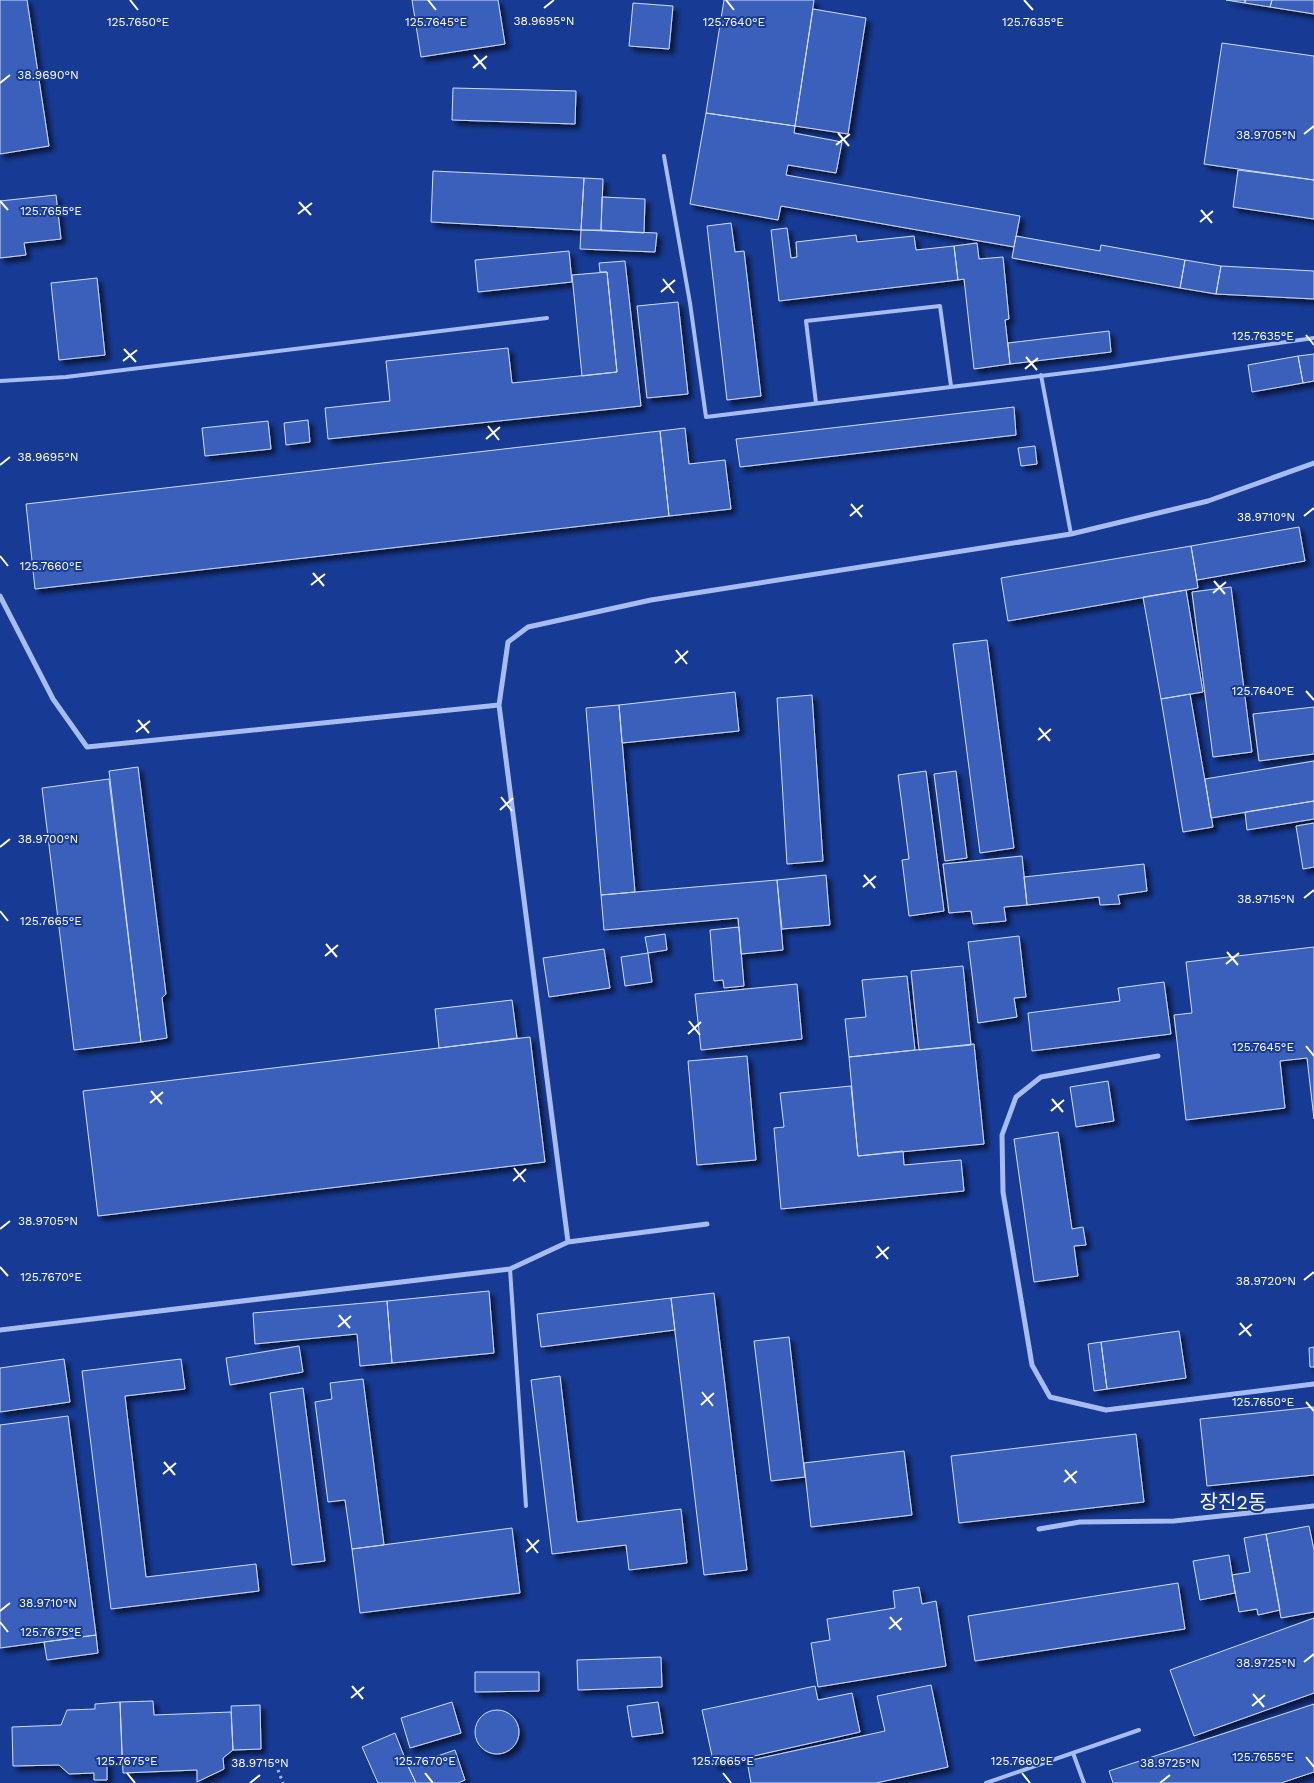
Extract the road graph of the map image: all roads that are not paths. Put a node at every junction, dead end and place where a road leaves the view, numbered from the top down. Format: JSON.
{"nodes":[{"id":1,"x":664,"y":156,"type":"dead end"},
{"id":2,"x":547,"y":318,"type":"dead end"},
{"id":3,"x":1314,"y":338,"type":"edge"},
{"id":4,"x":1041,"y":375,"type":"junction"},
{"id":5,"x":0,"y":381,"type":"edge"},
{"id":6,"x":951,"y":386,"type":"junction"},
{"id":7,"x":816,"y":403,"type":"junction"},
{"id":8,"x":1314,"y":463,"type":"edge"},
{"id":9,"x":1071,"y":534,"type":"junction"},
{"id":10,"x":0,"y":596,"type":"edge"},
{"id":11,"x":499,"y":705,"type":"junction"},
{"id":12,"x":1158,"y":1056,"type":"dead end"},
{"id":13,"x":707,"y":1224,"type":"dead end"},
{"id":14,"x":568,"y":1242,"type":"junction"},
{"id":15,"x":510,"y":1269,"type":"junction"},
{"id":16,"x":0,"y":1330,"type":"edge"},
{"id":17,"x":1314,"y":1384,"type":"edge"},
{"id":18,"x":526,"y":1506,"type":"dead end"},
{"id":19,"x":1314,"y":1506,"type":"edge"},
{"id":20,"x":1039,"y":1529,"type":"dead end"},
{"id":21,"x":1139,"y":1730,"type":"dead end"},
{"id":22,"x":1073,"y":1753,"type":"junction"},
{"id":23,"x":986,"y":1783,"type":"edge"},
{"id":24,"x":1084,"y":1783,"type":"edge"}],
"edges":[{"from":1,"to":7,"type":"lane"},
{"from":2,"to":5,"type":"lane"},
{"from":3,"to":4,"type":"lane"},
{"from":4,"to":6,"type":"lane"},
{"from":4,"to":9,"type":"lane"},
{"from":6,"to":7,"type":"lane"},
{"from":6,"to":7,"type":"lane"},
{"from":8,"to":9,"type":"street"},
{"from":9,"to":11,"type":"street"},
{"from":10,"to":11,"type":"street"},
{"from":11,"to":14,"type":"street"},
{"from":12,"to":17,"type":"street"},
{"from":13,"to":14,"type":"street"},
{"from":14,"to":15,"type":"street"},
{"from":15,"to":16,"type":"street"},
{"from":15,"to":18,"type":"lane"},
{"from":19,"to":20,"type":"street"},
{"from":21,"to":22,"type":"lane"},
{"from":22,"to":23,"type":"lane"},
{"from":22,"to":24,"type":"lane"}]}
